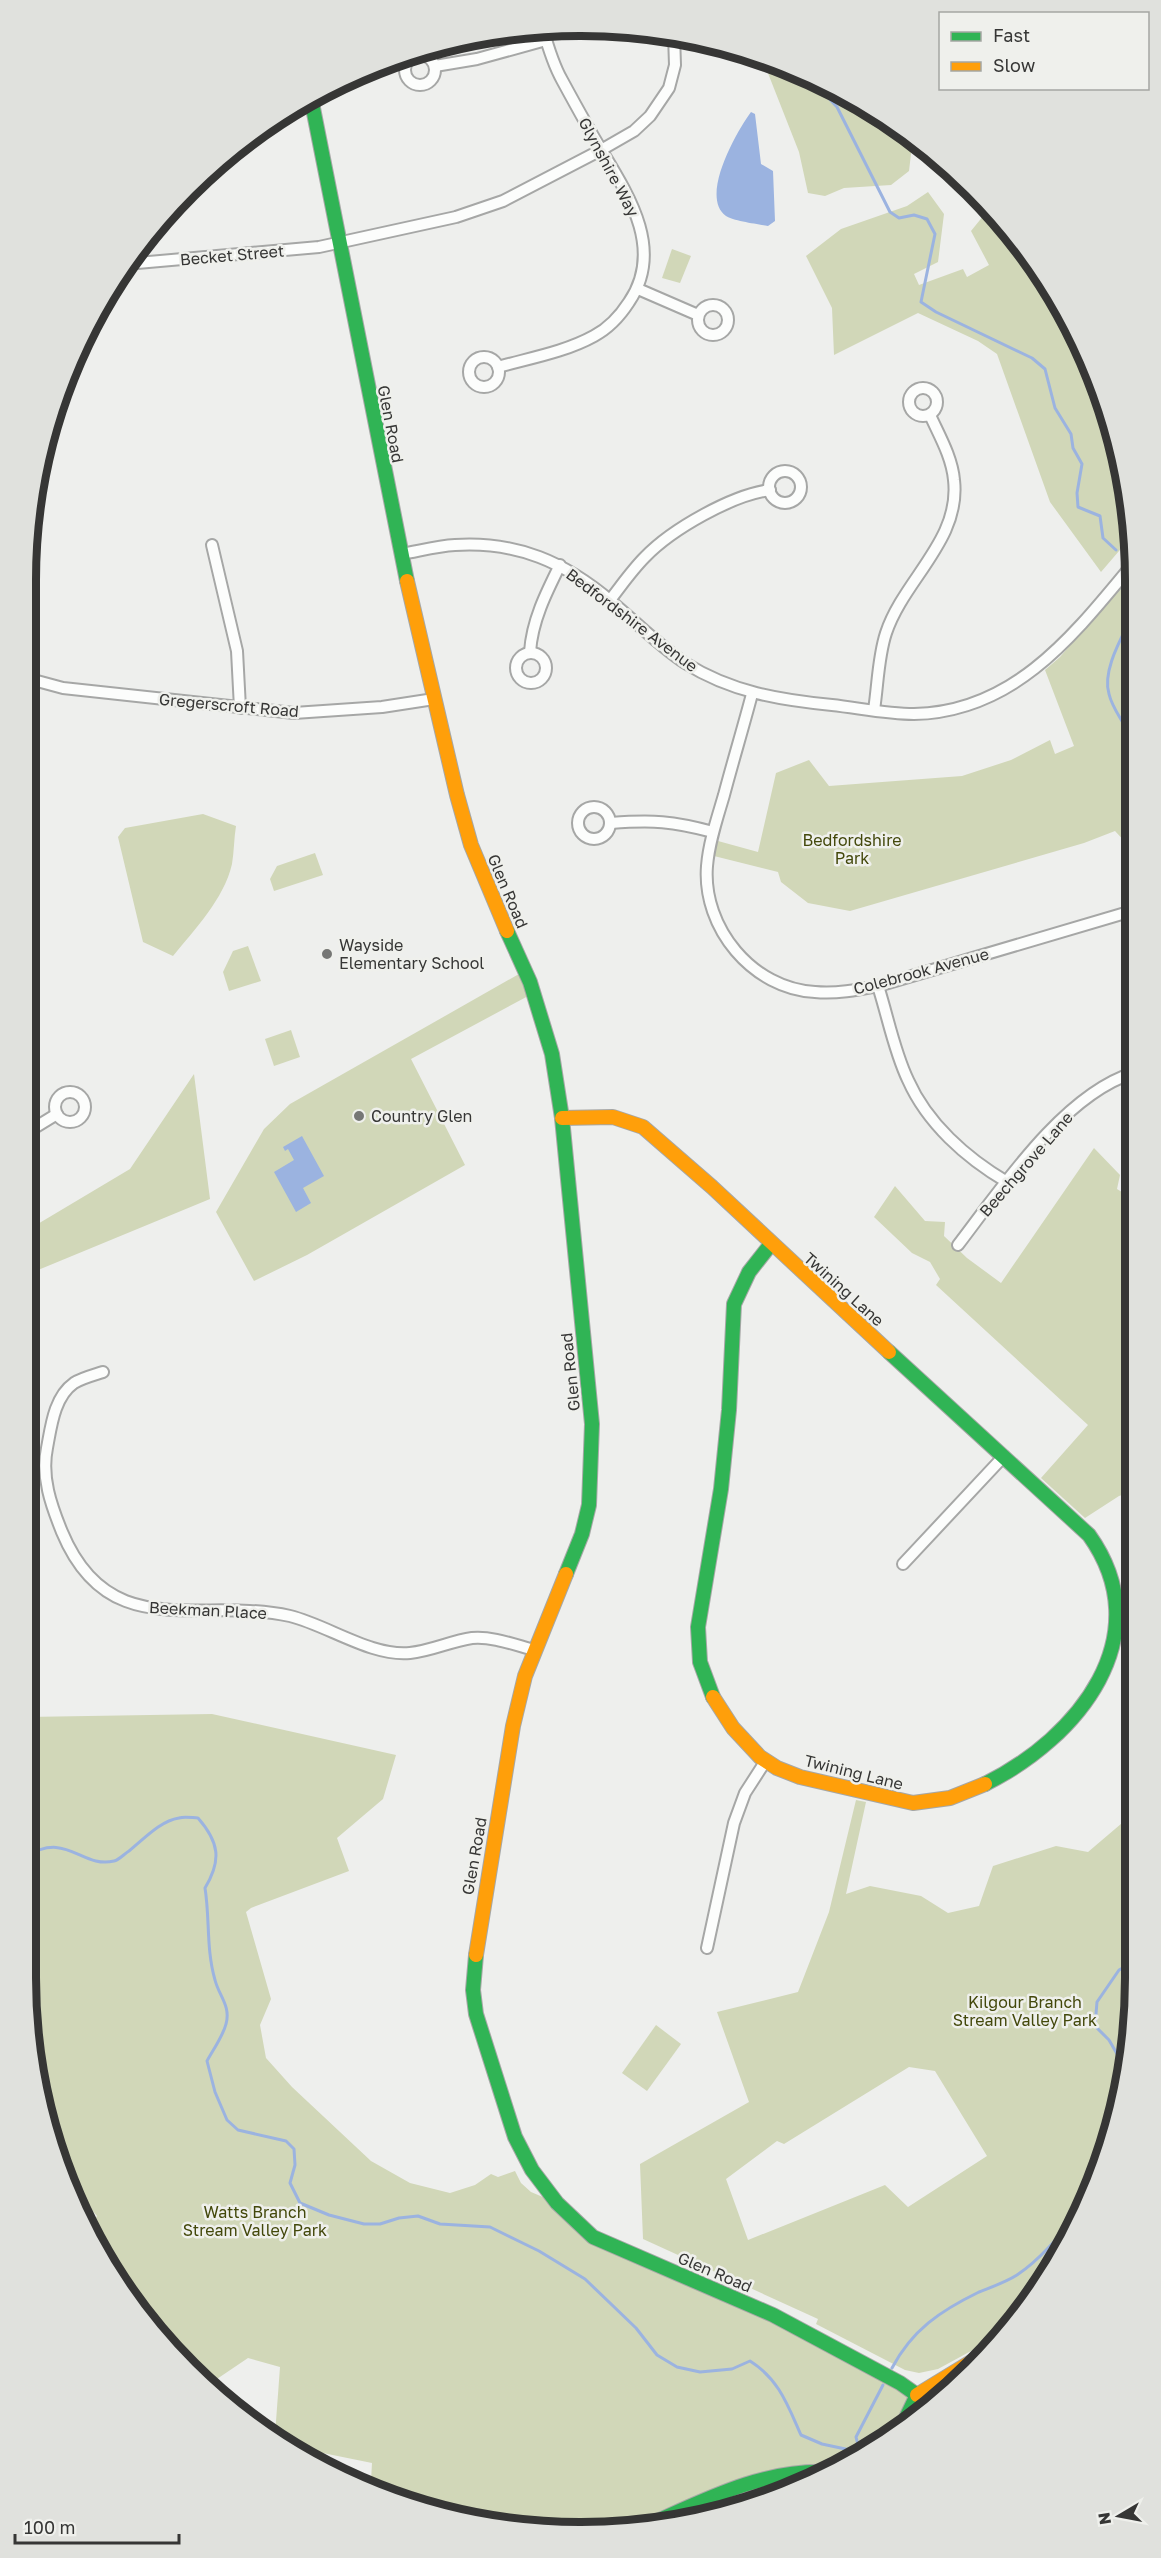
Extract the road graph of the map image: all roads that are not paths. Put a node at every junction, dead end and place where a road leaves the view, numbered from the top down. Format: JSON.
{"nodes":[{"id":1,"x":545,"y":37,"type":"edge"},
{"id":2,"x":535,"y":38,"type":"edge"},
{"id":3,"x":674,"y":44,"type":"edge"},
{"id":4,"x":435,"y":66,"type":"dead end"},
{"id":5,"x":313,"y":107,"type":"edge"},
{"id":6,"x":601,"y":150,"type":"junction"},
{"id":7,"x":338,"y":242,"type":"junction"},
{"id":8,"x":139,"y":263,"type":"edge"},
{"id":9,"x":638,"y":289,"type":"junction"},
{"id":10,"x":698,"y":315,"type":"dead end"},
{"id":11,"x":498,"y":367,"type":"dead end"},
{"id":12,"x":930,"y":415,"type":"dead end"},
{"id":13,"x":770,"y":490,"type":"dead end"},
{"id":14,"x":212,"y":545,"type":"dead end"},
{"id":15,"x":401,"y":554,"type":"junction"},
{"id":16,"x":560,"y":565,"type":"junction"},
{"id":17,"x":1125,"y":573,"type":"edge"},
{"id":18,"x":610,"y":600,"type":"junction"},
{"id":19,"x":530,"y":652,"type":"dead end"},
{"id":20,"x":36,"y":680,"type":"edge"},
{"id":21,"x":752,"y":694,"type":"junction"},
{"id":22,"x":434,"y":699,"type":"junction"},
{"id":23,"x":240,"y":708,"type":"junction"},
{"id":24,"x":874,"y":710,"type":"junction"},
{"id":25,"x":610,"y":823,"type":"dead end"},
{"id":26,"x":713,"y":832,"type":"junction"},
{"id":27,"x":1125,"y":913,"type":"edge"},
{"id":28,"x":878,"y":986,"type":"junction"},
{"id":29,"x":1125,"y":1076,"type":"edge"},
{"id":30,"x":57,"y":1114,"type":"dead end"},
{"id":31,"x":562,"y":1118,"type":"junction"},
{"id":32,"x":36,"y":1127,"type":"edge"},
{"id":33,"x":1007,"y":1182,"type":"junction"},
{"id":34,"x":771,"y":1244,"type":"junction"},
{"id":35,"x":958,"y":1245,"type":"dead end"},
{"id":36,"x":104,"y":1372,"type":"dead end"},
{"id":37,"x":1004,"y":1456,"type":"junction"},
{"id":38,"x":903,"y":1564,"type":"dead end"},
{"id":39,"x":1125,"y":1602,"type":"edge"},
{"id":40,"x":1125,"y":1639,"type":"edge"},
{"id":41,"x":534,"y":1650,"type":"junction"},
{"id":42,"x":765,"y":1762,"type":"junction"},
{"id":43,"x":707,"y":1948,"type":"dead end"},
{"id":44,"x":959,"y":2369,"type":"edge"},
{"id":45,"x":917,"y":2395,"type":"junction"},
{"id":46,"x":909,"y":2411,"type":"edge"},
{"id":47,"x":808,"y":2472,"type":"edge"},
{"id":48,"x":677,"y":2513,"type":"edge"}],
"edges":[{"from":1,"to":6,"type":"street","name":"Glynshire Way"},
{"from":2,"to":4,"type":"street"},
{"from":3,"to":6,"type":"street","name":"Becket Street"},
{"from":5,"to":7,"type":"main road","name":"Glen Road"},
{"from":6,"to":7,"type":"street","name":"Becket Street"},
{"from":6,"to":9,"type":"street","name":"Glynshire Way"},
{"from":7,"to":8,"type":"street","name":"Becket Street"},
{"from":7,"to":15,"type":"main road","name":"Glen Road"},
{"from":9,"to":10,"type":"street"},
{"from":9,"to":11,"type":"street","name":"Glynshire Way"},
{"from":12,"to":24,"type":"street"},
{"from":13,"to":18,"type":"street"},
{"from":14,"to":23,"type":"street"},
{"from":15,"to":16,"type":"street","name":"Bedfordshire Avenue"},
{"from":15,"to":22,"type":"main road","name":"Glen Road"},
{"from":16,"to":18,"type":"street","name":"Bedfordshire Avenue"},
{"from":16,"to":19,"type":"street"},
{"from":17,"to":24,"type":"street","name":"Bedfordshire Avenue"},
{"from":18,"to":21,"type":"street","name":"Bedfordshire Avenue"},
{"from":20,"to":23,"type":"street","name":"Gregerscroft Road"},
{"from":21,"to":24,"type":"street","name":"Bedfordshire Avenue"},
{"from":21,"to":26,"type":"street","name":"Colebrook Avenue"},
{"from":22,"to":23,"type":"street","name":"Gregerscroft Road"},
{"from":22,"to":31,"type":"main road","name":"Glen Road"},
{"from":25,"to":26,"type":"street"},
{"from":26,"to":28,"type":"street","name":"Colebrook Avenue"},
{"from":27,"to":28,"type":"street","name":"Colebrook Avenue"},
{"from":28,"to":33,"type":"street"},
{"from":29,"to":33,"type":"street","name":"Beechgrove Lane"},
{"from":30,"to":32,"type":"street"},
{"from":31,"to":34,"type":"main road","name":"Twining Lane"},
{"from":31,"to":41,"type":"main road","name":"Glen Road"},
{"from":33,"to":35,"type":"street","name":"Beechgrove Lane"},
{"from":34,"to":37,"type":"main road","name":"Twining Lane"},
{"from":34,"to":42,"type":"main road","name":"Twining Lane"},
{"from":36,"to":41,"type":"street","name":"Beekman Place"},
{"from":37,"to":38,"type":"street"},
{"from":37,"to":39,"type":"main road","name":"Twining Lane"},
{"from":40,"to":42,"type":"main road","name":"Twining Lane"},
{"from":41,"to":45,"type":"main road","name":"Glen Road"},
{"from":42,"to":43,"type":"street"},
{"from":44,"to":45,"type":"main road"},
{"from":45,"to":46,"type":"main road"},
{"from":47,"to":48,"type":"main road"}]}
